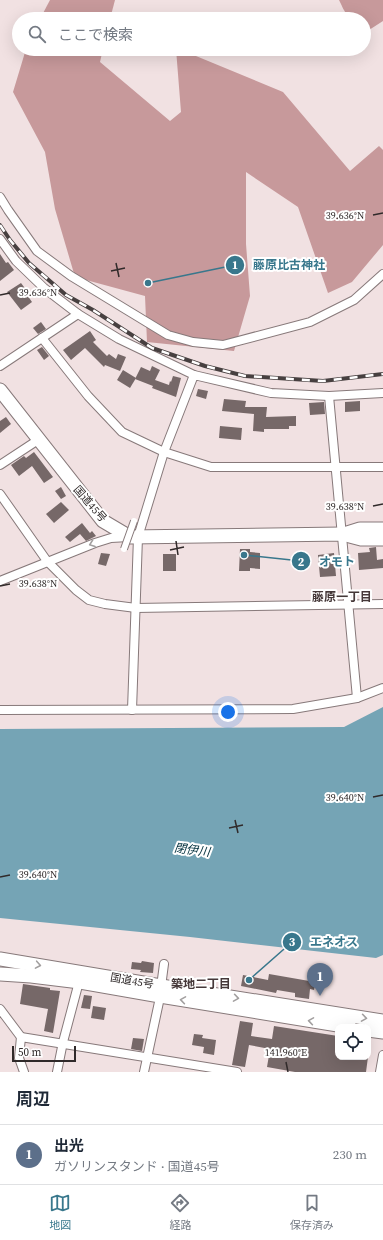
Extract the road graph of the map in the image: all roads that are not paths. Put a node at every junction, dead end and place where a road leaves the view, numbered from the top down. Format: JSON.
{"nodes":[{"id":1,"x":0,"y":197,"type":"edge"},
{"id":2,"x":0,"y":239,"type":"edge"},
{"id":3,"x":383,"y":274,"type":"edge"},
{"id":4,"x":78,"y":314,"type":"junction"},
{"id":5,"x":42,"y":338,"type":"junction"},
{"id":6,"x":0,"y":366,"type":"edge"},
{"id":7,"x":194,"y":374,"type":"junction"},
{"id":8,"x":0,"y":390,"type":"edge"},
{"id":9,"x":383,"y":393,"type":"edge"},
{"id":10,"x":329,"y":396,"type":"junction"},
{"id":11,"x":38,"y":440,"type":"junction"},
{"id":12,"x":164,"y":452,"type":"junction"},
{"id":13,"x":0,"y":465,"type":"edge"},
{"id":14,"x":336,"y":467,"type":"junction"},
{"id":15,"x":383,"y":467,"type":"edge"},
{"id":16,"x":0,"y":494,"type":"edge"},
{"id":17,"x":134,"y":521,"type":"dead end"},
{"id":18,"x":383,"y":529,"type":"edge"},
{"id":19,"x":342,"y":534,"type":"junction"},
{"id":20,"x":383,"y":539,"type":"edge"},
{"id":21,"x":131,"y":541,"type":"junction"},
{"id":22,"x":47,"y":561,"type":"junction"},
{"id":23,"x":0,"y":581,"type":"edge"},
{"id":24,"x":349,"y":604,"type":"junction"},
{"id":25,"x":383,"y":604,"type":"edge"},
{"id":26,"x":136,"y":608,"type":"junction"},
{"id":27,"x":383,"y":688,"type":"edge"},
{"id":28,"x":358,"y":698,"type":"junction"},
{"id":29,"x":0,"y":710,"type":"edge"},
{"id":30,"x":132,"y":710,"type":"junction"},
{"id":31,"x":0,"y":959,"type":"edge"},
{"id":32,"x":164,"y":964,"type":"dead end"},
{"id":33,"x":0,"y":968,"type":"edge"},
{"id":34,"x":0,"y":974,"type":"edge"},
{"id":35,"x":31,"y":976,"type":"junction"},
{"id":36,"x":80,"y":977,"type":"junction"},
{"id":37,"x":160,"y":991,"type":"junction"},
{"id":38,"x":0,"y":1009,"type":"edge"},
{"id":39,"x":383,"y":1021,"type":"edge"},
{"id":40,"x":335,"y":1024,"type":"edge"},
{"id":41,"x":371,"y":1030,"type":"edge"},
{"id":42,"x":383,"y":1032,"type":"edge"},
{"id":43,"x":21,"y":1037,"type":"junction"},
{"id":44,"x":63,"y":1042,"type":"junction"},
{"id":45,"x":383,"y":1055,"type":"edge"},
{"id":46,"x":148,"y":1057,"type":"junction"},
{"id":47,"x":24,"y":1072,"type":"edge"},
{"id":48,"x":57,"y":1072,"type":"edge"},
{"id":49,"x":144,"y":1072,"type":"edge"},
{"id":50,"x":237,"y":1072,"type":"edge"},
{"id":51,"x":380,"y":1072,"type":"edge"}],
"edges":[{"from":1,"to":3,"type":"street"},
{"from":2,"to":4,"type":"street"},
{"from":4,"to":5,"type":"street"},
{"from":4,"to":7,"type":"street"},
{"from":5,"to":6,"type":"street"},
{"from":5,"to":12,"type":"street"},
{"from":7,"to":10,"type":"street"},
{"from":7,"to":12,"type":"street"},
{"from":8,"to":11,"type":"highway","name":"国道45号"},
{"from":9,"to":10,"type":"street"},
{"from":10,"to":14,"type":"street"},
{"from":11,"to":13,"type":"street"},
{"from":11,"to":21,"type":"highway","name":"国道45号"},
{"from":12,"to":14,"type":"street"},
{"from":12,"to":21,"type":"street"},
{"from":14,"to":15,"type":"street"},
{"from":14,"to":19,"type":"street"},
{"from":16,"to":22,"type":"street"},
{"from":17,"to":21,"type":"street","bridge":true},
{"from":18,"to":19,"type":"highway"},
{"from":19,"to":20,"type":"highway"},
{"from":19,"to":21,"type":"highway"},
{"from":19,"to":24,"type":"street"},
{"from":21,"to":22,"type":"street","one_way":true},
{"from":21,"to":26,"type":"street"},
{"from":22,"to":23,"type":"street"},
{"from":22,"to":26,"type":"street"},
{"from":24,"to":25,"type":"street"},
{"from":24,"to":26,"type":"street"},
{"from":24,"to":28,"type":"street"},
{"from":26,"to":30,"type":"street"},
{"from":27,"to":28,"type":"street"},
{"from":28,"to":30,"type":"street"},
{"from":29,"to":30,"type":"street"},
{"from":31,"to":36,"type":"highway","name":"国道45号","one_way":true},
{"from":32,"to":37,"type":"street"},
{"from":33,"to":35,"type":"highway"},
{"from":34,"to":35,"type":"highway","name":"国道45号"},
{"from":35,"to":36,"type":"highway","name":"国道45号"},
{"from":36,"to":37,"type":"highway","name":"国道45号"},
{"from":36,"to":44,"type":"street"},
{"from":37,"to":39,"type":"highway","name":"国道45号","one_way":true},
{"from":40,"to":37,"type":"highway","name":"国道45号","one_way":true},
{"from":37,"to":46,"type":"street"},
{"from":38,"to":43,"type":"street"},
{"from":41,"to":42,"type":"highway"},
{"from":43,"to":44,"type":"street"},
{"from":43,"to":47,"type":"street"},
{"from":44,"to":46,"type":"street"},
{"from":44,"to":48,"type":"street"},
{"from":45,"to":51,"type":"street"},
{"from":46,"to":49,"type":"street"},
{"from":46,"to":50,"type":"street"}]}
